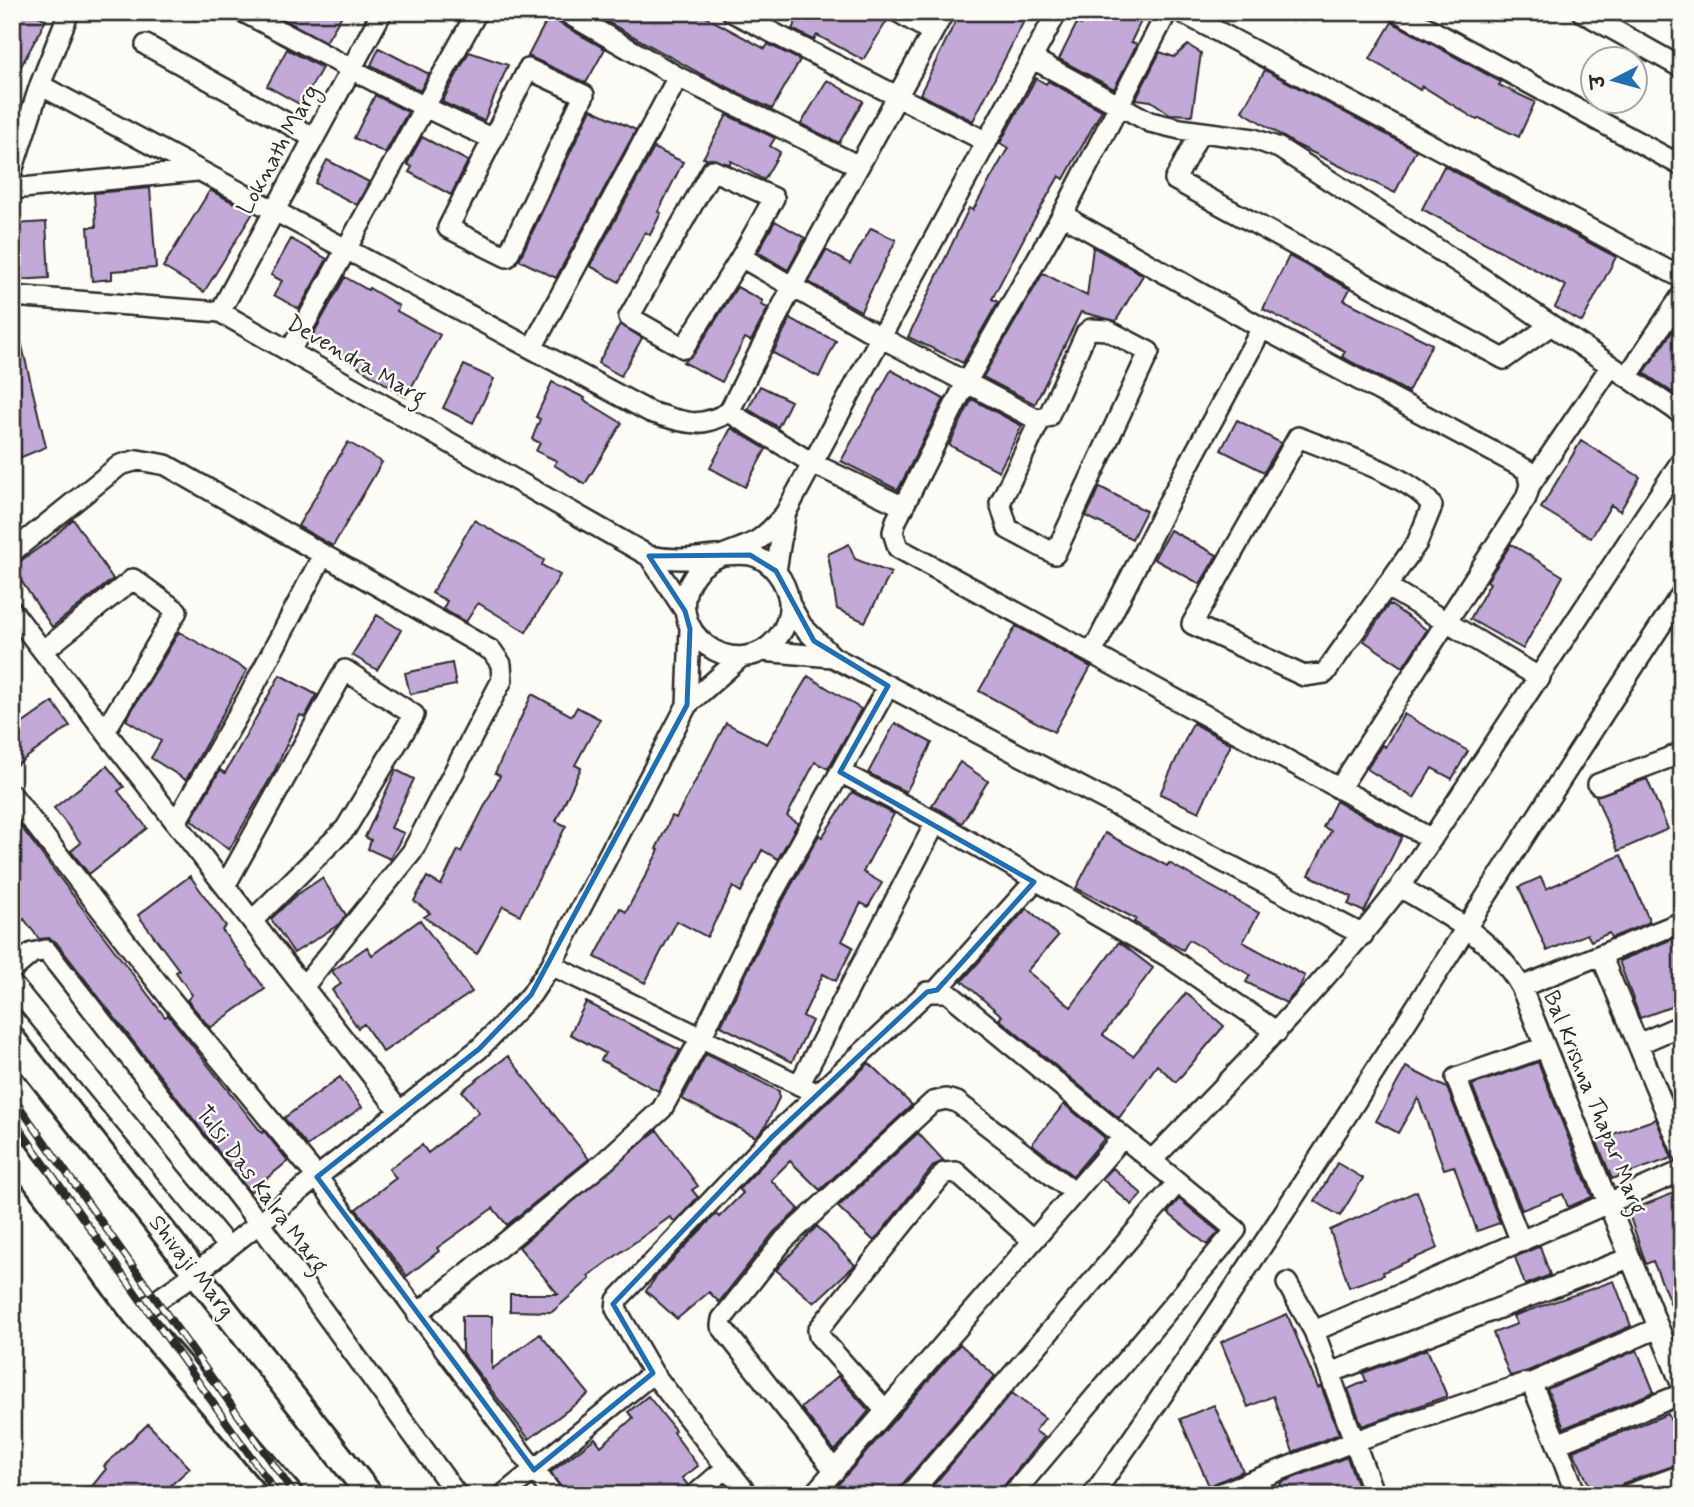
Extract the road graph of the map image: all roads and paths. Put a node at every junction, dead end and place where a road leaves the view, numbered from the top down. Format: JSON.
{"nodes":[{"id":1,"x":69,"y":12,"type":"edge"},
{"id":2,"x":243,"y":12,"type":"edge"},
{"id":3,"x":382,"y":12,"type":"edge"},
{"id":4,"x":477,"y":12,"type":"edge"},
{"id":5,"x":565,"y":12,"type":"edge"},
{"id":6,"x":732,"y":12,"type":"edge"},
{"id":7,"x":898,"y":12,"type":"edge"},
{"id":8,"x":944,"y":12,"type":"edge"},
{"id":9,"x":1057,"y":12,"type":"edge"},
{"id":10,"x":1167,"y":12,"type":"edge"},
{"id":11,"x":1181,"y":12,"type":"edge"},
{"id":12,"x":1398,"y":12,"type":"edge"},
{"id":13,"x":1582,"y":12,"type":"edge"},
{"id":14,"x":932,"y":32,"type":"junction"},
{"id":15,"x":146,"y":45,"type":"dead end"},
{"id":16,"x":1033,"y":60,"type":"junction"},
{"id":17,"x":352,"y":67,"type":"junction"},
{"id":18,"x":1682,"y":68,"type":"edge"},
{"id":19,"x":678,"y":77,"type":"junction"},
{"id":20,"x":40,"y":85,"type":"junction"},
{"id":21,"x":897,"y":97,"type":"junction"},
{"id":22,"x":1118,"y":103,"type":"junction"},
{"id":23,"x":426,"y":110,"type":"junction"},
{"id":24,"x":1200,"y":132,"type":"junction"},
{"id":25,"x":314,"y":138,"type":"junction"},
{"id":26,"x":491,"y":138,"type":"junction"},
{"id":27,"x":987,"y":142,"type":"junction"},
{"id":28,"x":859,"y":166,"type":"junction"},
{"id":29,"x":1682,"y":166,"type":"edge"},
{"id":30,"x":12,"y":171,"type":"edge"},
{"id":31,"x":197,"y":171,"type":"junction"},
{"id":32,"x":12,"y":188,"type":"edge"},
{"id":33,"x":273,"y":209,"type":"junction"},
{"id":34,"x":1064,"y":212,"type":"junction"},
{"id":35,"x":347,"y":251,"type":"junction"},
{"id":36,"x":741,"y":257,"type":"junction"},
{"id":37,"x":1682,"y":278,"type":"edge"},
{"id":38,"x":793,"y":285,"type":"junction"},
{"id":39,"x":1682,"y":295,"type":"edge"},
{"id":40,"x":12,"y":296,"type":"edge"},
{"id":41,"x":220,"y":312,"type":"junction"},
{"id":42,"x":1551,"y":325,"type":"junction"},
{"id":43,"x":1262,"y":328,"type":"junction"},
{"id":44,"x":880,"y":337,"type":"junction"},
{"id":45,"x":532,"y":348,"type":"junction"},
{"id":46,"x":290,"y":351,"type":"junction"},
{"id":47,"x":1619,"y":372,"type":"junction"},
{"id":48,"x":967,"y":381,"type":"junction"},
{"id":49,"x":729,"y":412,"type":"junction"},
{"id":50,"x":1682,"y":414,"type":"edge"},
{"id":51,"x":1040,"y":420,"type":"junction"},
{"id":52,"x":1682,"y":460,"type":"edge"},
{"id":53,"x":813,"y":463,"type":"junction"},
{"id":54,"x":1530,"y":485,"type":"junction"},
{"id":55,"x":904,"y":507,"type":"junction"},
{"id":56,"x":785,"y":514,"type":"junction"},
{"id":57,"x":12,"y":552,"type":"edge"},
{"id":58,"x":323,"y":555,"type":"junction"},
{"id":59,"x":649,"y":556,"type":"junction"},
{"id":60,"x":720,"y":556,"type":"junction"},
{"id":61,"x":776,"y":571,"type":"junction"},
{"id":62,"x":1386,"y":586,"type":"junction"},
{"id":63,"x":1682,"y":593,"type":"edge"},
{"id":64,"x":789,"y":603,"type":"junction"},
{"id":65,"x":12,"y":611,"type":"edge"},
{"id":66,"x":688,"y":620,"type":"junction"},
{"id":67,"x":1448,"y":623,"type":"junction"},
{"id":68,"x":43,"y":651,"type":"junction"},
{"id":69,"x":762,"y":652,"type":"junction"},
{"id":70,"x":1092,"y":653,"type":"junction"},
{"id":71,"x":833,"y":657,"type":"junction"},
{"id":72,"x":740,"y":658,"type":"junction"},
{"id":73,"x":1540,"y":678,"type":"junction"},
{"id":74,"x":888,"y":686,"type":"junction"},
{"id":75,"x":687,"y":705,"type":"junction"},
{"id":76,"x":106,"y":731,"type":"junction"},
{"id":77,"x":1682,"y":753,"type":"edge"},
{"id":78,"x":840,"y":772,"type":"junction"},
{"id":79,"x":1598,"y":784,"type":"dead end"},
{"id":80,"x":1339,"y":789,"type":"junction"},
{"id":81,"x":12,"y":795,"type":"edge"},
{"id":82,"x":176,"y":822,"type":"junction"},
{"id":83,"x":936,"y":822,"type":"junction"},
{"id":84,"x":1432,"y":839,"type":"junction"},
{"id":85,"x":1034,"y":882,"type":"junction"},
{"id":86,"x":225,"y":886,"type":"junction"},
{"id":87,"x":1401,"y":887,"type":"junction"},
{"id":88,"x":252,"y":921,"type":"junction"},
{"id":89,"x":1682,"y":922,"type":"edge"},
{"id":90,"x":1465,"y":926,"type":"junction"},
{"id":91,"x":1363,"y":935,"type":"junction"},
{"id":92,"x":1601,"y":955,"type":"junction"},
{"id":93,"x":551,"y":965,"type":"junction"},
{"id":94,"x":12,"y":970,"type":"edge"},
{"id":95,"x":12,"y":984,"type":"edge"},
{"id":96,"x":303,"y":986,"type":"junction"},
{"id":97,"x":1521,"y":987,"type":"junction"},
{"id":98,"x":937,"y":990,"type":"junction"},
{"id":99,"x":1682,"y":1024,"type":"edge"},
{"id":100,"x":1277,"y":1032,"type":"junction"},
{"id":101,"x":702,"y":1036,"type":"junction"},
{"id":102,"x":12,"y":1039,"type":"edge"},
{"id":103,"x":1638,"y":1044,"type":"junction"},
{"id":104,"x":1545,"y":1047,"type":"junction"},
{"id":105,"x":799,"y":1085,"type":"junction"},
{"id":106,"x":818,"y":1094,"type":"junction"},
{"id":107,"x":400,"y":1112,"type":"junction"},
{"id":108,"x":1123,"y":1137,"type":"junction"},
{"id":109,"x":12,"y":1149,"type":"edge"},
{"id":110,"x":1682,"y":1150,"type":"edge"},
{"id":111,"x":1152,"y":1160,"type":"junction"},
{"id":112,"x":1682,"y":1171,"type":"edge"},
{"id":113,"x":317,"y":1177,"type":"junction"},
{"id":114,"x":1178,"y":1182,"type":"junction"},
{"id":115,"x":1075,"y":1193,"type":"junction"},
{"id":116,"x":1608,"y":1205,"type":"junction"},
{"id":117,"x":259,"y":1223,"type":"junction"},
{"id":118,"x":1033,"y":1241,"type":"junction"},
{"id":119,"x":1521,"y":1242,"type":"junction"},
{"id":120,"x":228,"y":1247,"type":"junction"},
{"id":121,"x":1629,"y":1258,"type":"junction"},
{"id":122,"x":196,"y":1273,"type":"junction"},
{"id":123,"x":1287,"y":1283,"type":"dead end"},
{"id":124,"x":417,"y":1314,"type":"junction"},
{"id":125,"x":136,"y":1315,"type":"junction"},
{"id":126,"x":1658,"y":1328,"type":"junction"},
{"id":127,"x":1314,"y":1331,"type":"junction"},
{"id":128,"x":653,"y":1373,"type":"junction"},
{"id":129,"x":1330,"y":1373,"type":"junction"},
{"id":130,"x":1529,"y":1384,"type":"junction"},
{"id":131,"x":1682,"y":1386,"type":"edge"},
{"id":132,"x":1682,"y":1394,"type":"edge"},
{"id":133,"x":886,"y":1410,"type":"junction"},
{"id":134,"x":1355,"y":1441,"type":"junction"},
{"id":135,"x":1557,"y":1444,"type":"junction"},
{"id":136,"x":726,"y":1468,"type":"junction"},
{"id":137,"x":534,"y":1470,"type":"junction"},
{"id":138,"x":835,"y":1471,"type":"junction"},
{"id":139,"x":1682,"y":1475,"type":"edge"},
{"id":140,"x":747,"y":1494,"type":"edge"},
{"id":141,"x":290,"y":1495,"type":"edge"},
{"id":142,"x":370,"y":1495,"type":"edge"},
{"id":143,"x":457,"y":1495,"type":"edge"},
{"id":144,"x":503,"y":1495,"type":"edge"},
{"id":145,"x":553,"y":1495,"type":"edge"},
{"id":146,"x":695,"y":1495,"type":"edge"},
{"id":147,"x":813,"y":1495,"type":"edge"},
{"id":148,"x":909,"y":1495,"type":"edge"},
{"id":149,"x":1012,"y":1495,"type":"edge"},
{"id":150,"x":1093,"y":1495,"type":"edge"},
{"id":151,"x":1216,"y":1495,"type":"edge"},
{"id":152,"x":1374,"y":1495,"type":"edge"},
{"id":153,"x":1576,"y":1495,"type":"edge"},
{"id":154,"x":1628,"y":1495,"type":"edge"}],
"edges":[{"from":1,"to":20,"type":"street"},
{"from":2,"to":17,"type":"street"},
{"from":3,"to":17,"type":"street","name":"Loknath Marg"},
{"from":4,"to":23,"type":"street"},
{"from":5,"to":19,"type":"street"},
{"from":6,"to":21,"type":"street"},
{"from":7,"to":14,"type":"street"},
{"from":8,"to":14,"type":"street"},
{"from":9,"to":16,"type":"street"},
{"from":10,"to":22,"type":"street"},
{"from":11,"to":37,"type":"street"},
{"from":12,"to":29,"type":"street"},
{"from":13,"to":18,"type":"street"},
{"from":14,"to":21,"type":"street"},
{"from":15,"to":25,"type":"street"},
{"from":16,"to":22,"type":"street"},
{"from":16,"to":27,"type":"street"},
{"from":17,"to":23,"type":"street"},
{"from":17,"to":25,"type":"street","name":"Loknath Marg"},
{"from":19,"to":28,"type":"street"},
{"from":19,"to":45,"type":"street"},
{"from":20,"to":30,"type":"street"},
{"from":20,"to":31,"type":"street"},
{"from":21,"to":27,"type":"street"},
{"from":21,"to":28,"type":"street"},
{"from":22,"to":24,"type":"street"},
{"from":22,"to":34,"type":"street"},
{"from":23,"to":26,"type":"street"},
{"from":23,"to":35,"type":"street"},
{"from":24,"to":42,"type":"street"},
{"from":24,"to":42,"type":"street"},
{"from":25,"to":33,"type":"street","name":"Loknath Marg"},
{"from":26,"to":26,"type":"street"},
{"from":27,"to":44,"type":"street"},
{"from":28,"to":38,"type":"street"},
{"from":31,"to":32,"type":"street"},
{"from":31,"to":33,"type":"street"},
{"from":33,"to":35,"type":"street"},
{"from":33,"to":41,"type":"street","name":"Loknath Marg"},
{"from":34,"to":43,"type":"street"},
{"from":34,"to":48,"type":"street"},
{"from":35,"to":45,"type":"street"},
{"from":35,"to":46,"type":"street"},
{"from":36,"to":36,"type":"street"},
{"from":36,"to":38,"type":"street"},
{"from":38,"to":44,"type":"street"},
{"from":38,"to":49,"type":"street"},
{"from":39,"to":47,"type":"street"},
{"from":40,"to":41,"type":"street","name":"Devendra Marg"},
{"from":41,"to":46,"type":"street","name":"Devendra Marg"},
{"from":42,"to":47,"type":"street"},
{"from":43,"to":54,"type":"street"},
{"from":43,"to":70,"type":"street"},
{"from":44,"to":48,"type":"street"},
{"from":44,"to":53,"type":"street"},
{"from":45,"to":49,"type":"street"},
{"from":46,"to":59,"type":"street","name":"Devendra Marg"},
{"from":47,"to":50,"type":"street"},
{"from":47,"to":54,"type":"street"},
{"from":48,"to":51,"type":"street"},
{"from":48,"to":55,"type":"street"},
{"from":49,"to":53,"type":"street"},
{"from":51,"to":51,"type":"street"},
{"from":52,"to":73,"type":"street"},
{"from":53,"to":55,"type":"street"},
{"from":53,"to":56,"type":"street"},
{"from":54,"to":67,"type":"street"},
{"from":55,"to":70,"type":"street"},
{"from":56,"to":60,"type":"street"},
{"from":56,"to":61,"type":"street"},
{"from":57,"to":58,"type":"street"},
{"from":58,"to":82,"type":"street"},
{"from":58,"to":96,"type":"street"},
{"from":59,"to":60,"type":"street","name":"Devendra Marg"},
{"from":59,"to":66,"type":"street","name":"Devendra Marg"},
{"from":60,"to":61,"type":"street"},
{"from":60,"to":66,"type":"street"},
{"from":61,"to":64,"type":"street"},
{"from":62,"to":62,"type":"street"},
{"from":62,"to":67,"type":"street"},
{"from":63,"to":90,"type":"street"},
{"from":64,"to":69,"type":"street"},
{"from":64,"to":71,"type":"street"},
{"from":65,"to":68,"type":"street"},
{"from":66,"to":72,"type":"street"},
{"from":66,"to":75,"type":"street"},
{"from":67,"to":73,"type":"street"},
{"from":67,"to":80,"type":"street"},
{"from":68,"to":76,"type":"street"},
{"from":68,"to":76,"type":"street"},
{"from":69,"to":71,"type":"street"},
{"from":69,"to":72,"type":"street"},
{"from":70,"to":80,"type":"street"},
{"from":71,"to":74,"type":"street"},
{"from":72,"to":75,"type":"street"},
{"from":73,"to":84,"type":"street"},
{"from":74,"to":78,"type":"street"},
{"from":74,"to":91,"type":"street"},
{"from":75,"to":93,"type":"street"},
{"from":76,"to":82,"type":"street"},
{"from":77,"to":79,"type":"street"},
{"from":78,"to":83,"type":"street"},
{"from":78,"to":101,"type":"street"},
{"from":80,"to":84,"type":"street"},
{"from":81,"to":113,"type":"street"},
{"from":82,"to":86,"type":"street"},
{"from":83,"to":85,"type":"street"},
{"from":83,"to":105,"type":"street"},
{"from":84,"to":87,"type":"street"},
{"from":85,"to":98,"type":"street"},
{"from":85,"to":100,"type":"street"},
{"from":86,"to":88,"type":"street"},
{"from":86,"to":88,"type":"street"},
{"from":87,"to":90,"type":"street","name":"Bal Krishna Thapar Marg"},
{"from":87,"to":91,"type":"street"},
{"from":88,"to":96,"type":"street"},
{"from":89,"to":92,"type":"street"},
{"from":90,"to":97,"type":"street","name":"Bal Krishna Thapar Marg"},
{"from":90,"to":150,"type":"street"},
{"from":91,"to":100,"type":"street"},
{"from":92,"to":97,"type":"street"},
{"from":92,"to":103,"type":"street"},
{"from":93,"to":101,"type":"street"},
{"from":93,"to":107,"type":"street"},
{"from":94,"to":117,"type":"street","name":"Tulsi Das Kalra Marg"},
{"from":95,"to":120,"type":"street"},
{"from":96,"to":107,"type":"street"},
{"from":97,"to":104,"type":"street","name":"Bal Krishna Thapar Marg"},
{"from":98,"to":106,"type":"street"},
{"from":98,"to":108,"type":"street"},
{"from":99,"to":103,"type":"street"},
{"from":100,"to":111,"type":"street"},
{"from":101,"to":105,"type":"street"},
{"from":101,"to":124,"type":"street"},
{"from":102,"to":122,"type":"main road","name":"Shivaji Marg"},
{"from":103,"to":110,"type":"street"},
{"from":104,"to":116,"type":"street","name":"Bal Krishna Thapar Marg"},
{"from":104,"to":119,"type":"street"},
{"from":105,"to":106,"type":"street"},
{"from":106,"to":128,"type":"street"},
{"from":107,"to":113,"type":"street"},
{"from":108,"to":111,"type":"street"},
{"from":108,"to":115,"type":"street"},
{"from":109,"to":125,"type":"main road"},
{"from":111,"to":114,"type":"street"},
{"from":112,"to":116,"type":"street"},
{"from":113,"to":117,"type":"street"},
{"from":113,"to":124,"type":"street"},
{"from":114,"to":148,"type":"street"},
{"from":114,"to":149,"type":"street"},
{"from":115,"to":118,"type":"street"},
{"from":115,"to":138,"type":"street"},
{"from":116,"to":119,"type":"street"},
{"from":116,"to":121,"type":"street","name":"Bal Krishna Thapar Marg"},
{"from":117,"to":120,"type":"street"},
{"from":117,"to":143,"type":"street","name":"Tulsi Das Kalra Marg"},
{"from":118,"to":133,"type":"street"},
{"from":118,"to":133,"type":"street"},
{"from":119,"to":127,"type":"street"},
{"from":120,"to":122,"type":"street"},
{"from":121,"to":126,"type":"street","name":"Bal Krishna Thapar Marg"},
{"from":121,"to":129,"type":"street"},
{"from":122,"to":125,"type":"street"},
{"from":122,"to":142,"type":"main road","name":"Shivaji Marg"},
{"from":123,"to":127,"type":"street"},
{"from":124,"to":137,"type":"street"},
{"from":125,"to":141,"type":"main road"},
{"from":126,"to":130,"type":"street"},
{"from":126,"to":131,"type":"street","name":"Bal Krishna Thapar Marg"},
{"from":127,"to":129,"type":"street"},
{"from":128,"to":136,"type":"street"},
{"from":128,"to":137,"type":"street"},
{"from":129,"to":134,"type":"street"},
{"from":130,"to":134,"type":"street"},
{"from":130,"to":135,"type":"street"},
{"from":132,"to":135,"type":"street"},
{"from":133,"to":138,"type":"street"},
{"from":134,"to":151,"type":"street"},
{"from":134,"to":152,"type":"street"},
{"from":135,"to":153,"type":"street"},
{"from":136,"to":140,"type":"street"},
{"from":136,"to":146,"type":"street"},
{"from":137,"to":144,"type":"street"},
{"from":137,"to":145,"type":"street"},
{"from":138,"to":147,"type":"street"},
{"from":139,"to":154,"type":"street"}]}
